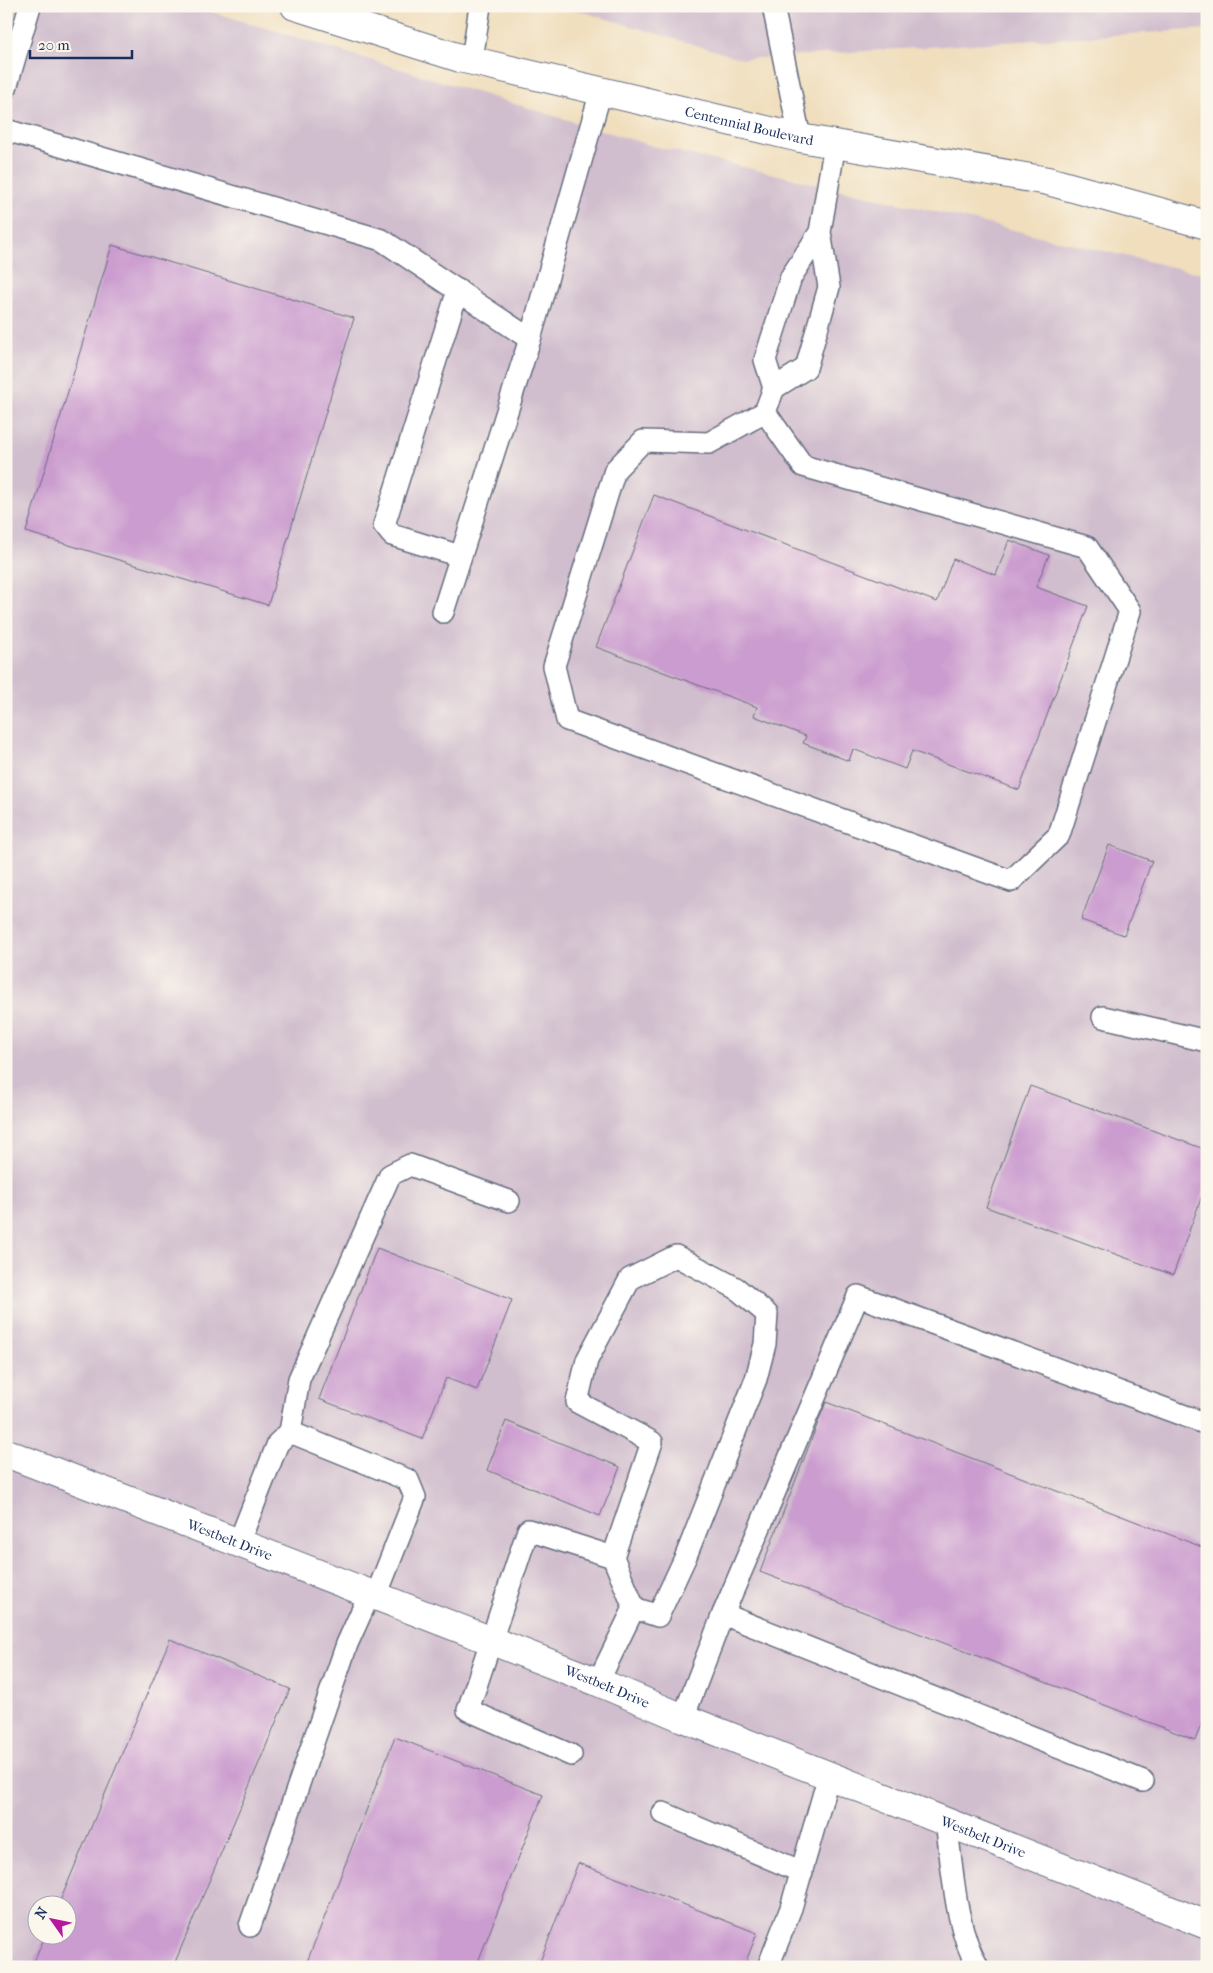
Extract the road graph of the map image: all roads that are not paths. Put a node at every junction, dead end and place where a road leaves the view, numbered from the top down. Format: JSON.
{"nodes":[{"id":1,"x":30,"y":6,"type":"edge"},
{"id":2,"x":295,"y":6,"type":"edge"},
{"id":3,"x":480,"y":6,"type":"edge"},
{"id":4,"x":773,"y":6,"type":"edge"},
{"id":5,"x":472,"y":60,"type":"junction"},
{"id":6,"x":6,"y":88,"type":"edge"},
{"id":7,"x":601,"y":91,"type":"junction"},
{"id":8,"x":6,"y":130,"type":"edge"},
{"id":9,"x":800,"y":138,"type":"junction"},
{"id":10,"x":835,"y":144,"type":"junction"},
{"id":11,"x":1207,"y":225,"type":"edge"},
{"id":12,"x":820,"y":232,"type":"junction"},
{"id":13,"x":458,"y":290,"type":"junction"},
{"id":14,"x":530,"y":339,"type":"junction"},
{"id":15,"x":774,"y":388,"type":"junction"},
{"id":16,"x":765,"y":412,"type":"junction"},
{"id":17,"x":460,"y":556,"type":"junction"},
{"id":18,"x":442,"y":612,"type":"dead end"},
{"id":19,"x":1103,"y":1017,"type":"dead end"},
{"id":20,"x":1207,"y":1041,"type":"edge"},
{"id":21,"x":509,"y":1201,"type":"dead end"},
{"id":22,"x":1207,"y":1424,"type":"edge"},
{"id":23,"x":290,"y":1432,"type":"junction"},
{"id":24,"x":6,"y":1453,"type":"edge"},
{"id":25,"x":239,"y":1542,"type":"junction"},
{"id":26,"x":613,"y":1557,"type":"junction"},
{"id":27,"x":373,"y":1595,"type":"junction"},
{"id":28,"x":634,"y":1608,"type":"junction"},
{"id":29,"x":723,"y":1614,"type":"junction"},
{"id":30,"x":492,"y":1642,"type":"junction"},
{"id":31,"x":598,"y":1682,"type":"junction"},
{"id":32,"x":683,"y":1718,"type":"junction"},
{"id":33,"x":571,"y":1756,"type":"dead end"},
{"id":34,"x":829,"y":1775,"type":"junction"},
{"id":35,"x":1143,"y":1781,"type":"dead end"},
{"id":36,"x":663,"y":1813,"type":"dead end"},
{"id":37,"x":946,"y":1822,"type":"junction"},
{"id":38,"x":802,"y":1872,"type":"junction"},
{"id":39,"x":1207,"y":1925,"type":"edge"},
{"id":40,"x":250,"y":1926,"type":"dead end"},
{"id":41,"x":768,"y":1967,"type":"edge"},
{"id":42,"x":978,"y":1967,"type":"edge"}],
"edges":[{"from":1,"to":6,"type":"lane"},
{"from":2,"to":5,"type":"street","name":"Centennial Boulevard"},
{"from":3,"to":5,"type":"lane"},
{"from":4,"to":9,"type":"lane"},
{"from":5,"to":7,"type":"street","name":"Centennial Boulevard"},
{"from":7,"to":9,"type":"street","name":"Centennial Boulevard"},
{"from":7,"to":14,"type":"lane"},
{"from":8,"to":13,"type":"lane"},
{"from":9,"to":10,"type":"street","name":"Centennial Boulevard"},
{"from":10,"to":11,"type":"street","name":"Centennial Boulevard"},
{"from":10,"to":12,"type":"lane"},
{"from":12,"to":15,"type":"lane"},
{"from":12,"to":15,"type":"lane"},
{"from":13,"to":14,"type":"lane"},
{"from":13,"to":17,"type":"lane"},
{"from":14,"to":17,"type":"lane"},
{"from":15,"to":16,"type":"lane"},
{"from":16,"to":16,"type":"lane"},
{"from":17,"to":18,"type":"lane"},
{"from":19,"to":20,"type":"lane"},
{"from":21,"to":23,"type":"lane"},
{"from":22,"to":29,"type":"lane"},
{"from":23,"to":25,"type":"lane"},
{"from":23,"to":27,"type":"lane"},
{"from":24,"to":25,"type":"street","name":"Westbelt Drive"},
{"from":25,"to":27,"type":"street","name":"Westbelt Drive"},
{"from":26,"to":28,"type":"lane"},
{"from":26,"to":28,"type":"lane"},
{"from":26,"to":30,"type":"lane"},
{"from":27,"to":30,"type":"street","name":"Westbelt Drive"},
{"from":27,"to":40,"type":"lane"},
{"from":28,"to":31,"type":"lane"},
{"from":29,"to":32,"type":"lane"},
{"from":29,"to":35,"type":"lane"},
{"from":30,"to":31,"type":"street","name":"Westbelt Drive"},
{"from":30,"to":33,"type":"lane"},
{"from":31,"to":32,"type":"street","name":"Westbelt Drive"},
{"from":32,"to":34,"type":"street","name":"Westbelt Drive"},
{"from":34,"to":37,"type":"street","name":"Westbelt Drive"},
{"from":34,"to":38,"type":"lane"},
{"from":36,"to":38,"type":"lane"},
{"from":37,"to":39,"type":"street","name":"Westbelt Drive"},
{"from":37,"to":42,"type":"lane"},
{"from":38,"to":41,"type":"lane"}]}
